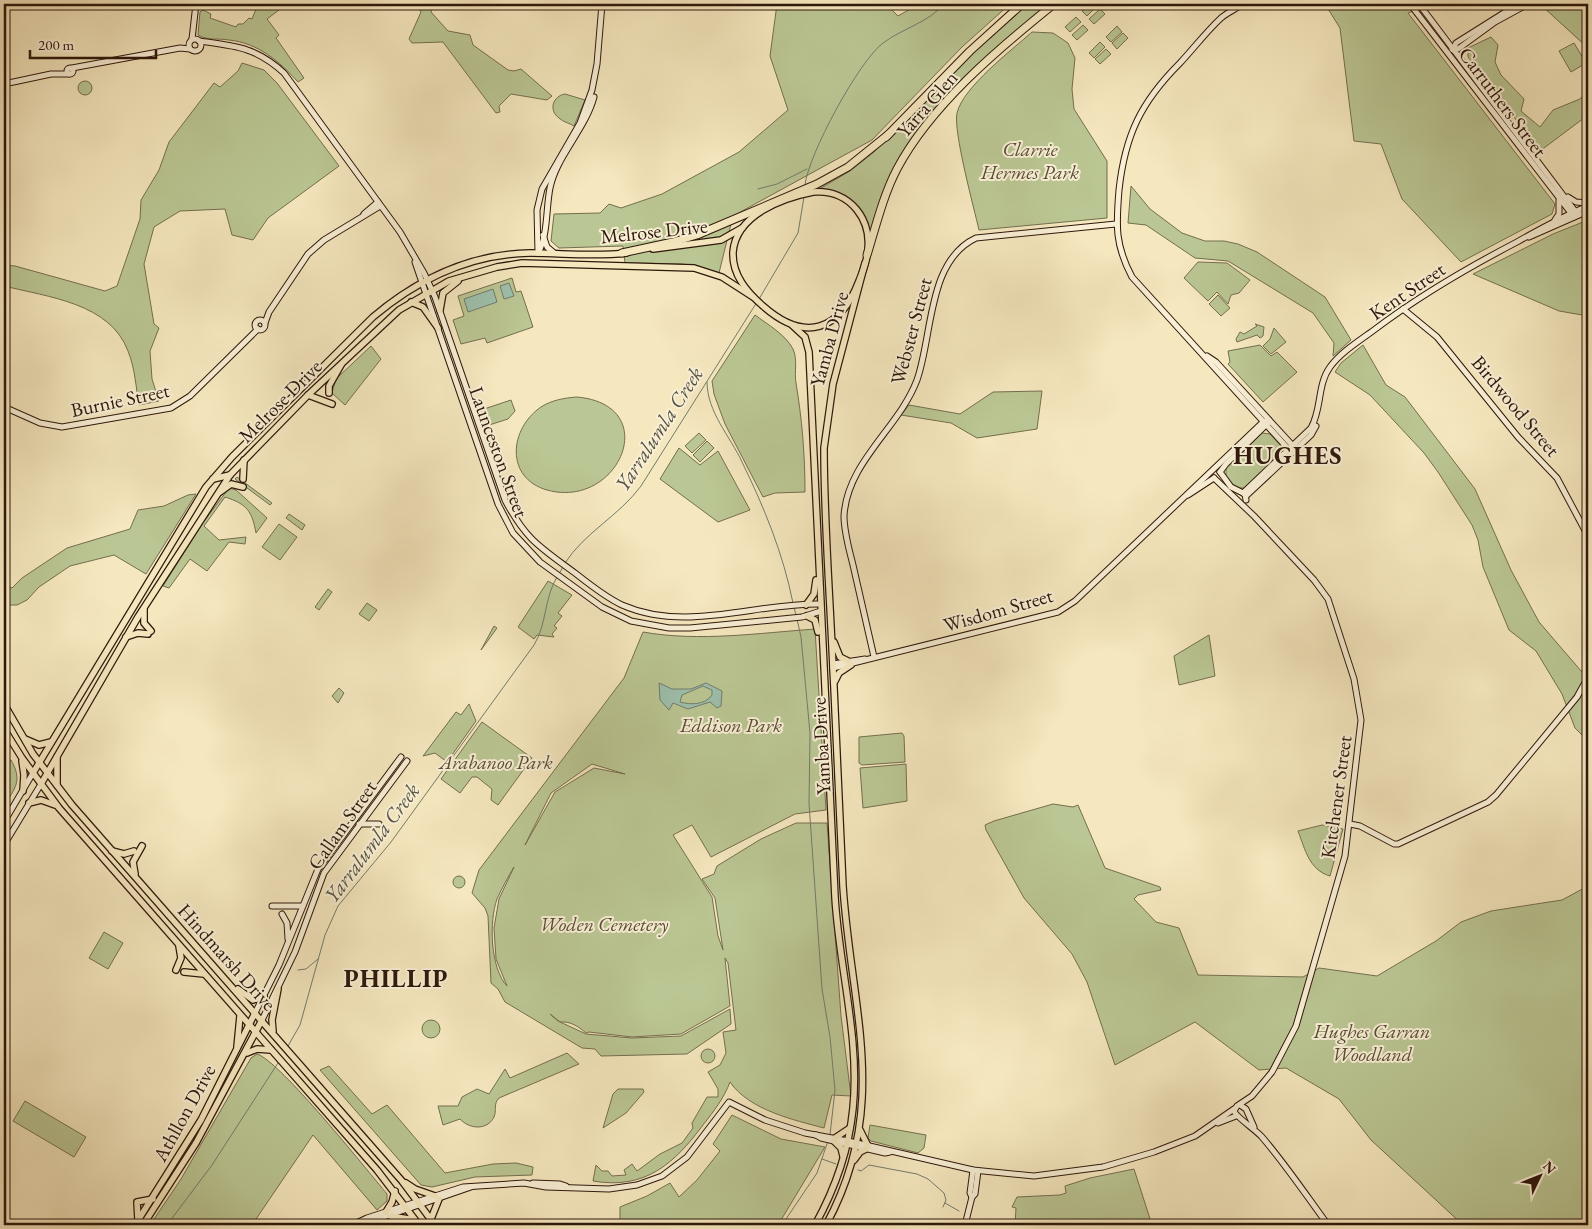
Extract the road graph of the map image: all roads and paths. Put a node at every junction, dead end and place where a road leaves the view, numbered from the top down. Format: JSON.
{"nodes":[{"id":1,"x":196,"y":4,"type":"edge"},
{"id":2,"x":602,"y":4,"type":"edge"},
{"id":3,"x":1022,"y":4,"type":"edge"},
{"id":4,"x":1055,"y":4,"type":"edge"},
{"id":5,"x":1243,"y":4,"type":"edge"},
{"id":6,"x":1410,"y":4,"type":"edge"},
{"id":7,"x":1419,"y":4,"type":"edge"},
{"id":8,"x":1518,"y":4,"type":"edge"},
{"id":9,"x":1528,"y":4,"type":"edge"},
{"id":10,"x":1237,"y":5,"type":"edge"},
{"id":11,"x":1443,"y":35,"type":"junction"},
{"id":12,"x":196,"y":42,"type":"junction"},
{"id":13,"x":1458,"y":45,"type":"junction"},
{"id":14,"x":1442,"y":46,"type":"junction"},
{"id":15,"x":180,"y":48,"type":"junction"},
{"id":16,"x":190,"y":49,"type":"junction"},
{"id":17,"x":1453,"y":49,"type":"junction"},
{"id":18,"x":1453,"y":60,"type":"junction"},
{"id":19,"x":1464,"y":62,"type":"junction"},
{"id":20,"x":4,"y":84,"type":"edge"},
{"id":21,"x":559,"y":162,"type":"junction"},
{"id":22,"x":551,"y":183,"type":"junction"},
{"id":23,"x":544,"y":185,"type":"junction"},
{"id":24,"x":817,"y":187,"type":"junction"},
{"id":25,"x":1565,"y":196,"type":"junction"},
{"id":26,"x":792,"y":197,"type":"junction"},
{"id":27,"x":539,"y":199,"type":"junction"},
{"id":28,"x":1559,"y":199,"type":"junction"},
{"id":29,"x":548,"y":202,"type":"junction"},
{"id":30,"x":379,"y":204,"type":"junction"},
{"id":31,"x":1588,"y":205,"type":"edge"},
{"id":32,"x":1588,"y":211,"type":"edge"},
{"id":33,"x":1575,"y":214,"type":"junction"},
{"id":34,"x":1553,"y":222,"type":"junction"},
{"id":35,"x":1116,"y":224,"type":"junction"},
{"id":36,"x":742,"y":228,"type":"junction"},
{"id":37,"x":543,"y":234,"type":"junction"},
{"id":38,"x":1526,"y":237,"type":"junction"},
{"id":39,"x":538,"y":253,"type":"junction"},
{"id":40,"x":554,"y":253,"type":"junction"},
{"id":41,"x":622,"y":253,"type":"junction"},
{"id":42,"x":866,"y":259,"type":"junction"},
{"id":43,"x":522,"y":263,"type":"junction"},
{"id":44,"x":562,"y":264,"type":"junction"},
{"id":45,"x":471,"y":274,"type":"junction"},
{"id":46,"x":425,"y":282,"type":"junction"},
{"id":47,"x":429,"y":292,"type":"junction"},
{"id":48,"x":747,"y":292,"type":"junction"},
{"id":49,"x":411,"y":302,"type":"junction"},
{"id":50,"x":1403,"y":309,"type":"junction"},
{"id":51,"x":440,"y":310,"type":"junction"},
{"id":52,"x":269,"y":312,"type":"junction"},
{"id":53,"x":260,"y":320,"type":"junction"},
{"id":54,"x":265,"y":323,"type":"junction"},
{"id":55,"x":792,"y":325,"type":"junction"},
{"id":56,"x":257,"y":328,"type":"junction"},
{"id":57,"x":438,"y":328,"type":"junction"},
{"id":58,"x":347,"y":357,"type":"junction"},
{"id":59,"x":311,"y":379,"type":"junction"},
{"id":60,"x":318,"y":385,"type":"junction"},
{"id":61,"x":329,"y":393,"type":"dead end"},
{"id":62,"x":308,"y":395,"type":"junction"},
{"id":63,"x":332,"y":404,"type":"dead end"},
{"id":64,"x":4,"y":407,"type":"edge"},
{"id":65,"x":1266,"y":422,"type":"junction"},
{"id":66,"x":1292,"y":449,"type":"junction"},
{"id":67,"x":232,"y":457,"type":"junction"},
{"id":68,"x":244,"y":460,"type":"junction"},
{"id":69,"x":1213,"y":470,"type":"junction"},
{"id":70,"x":1220,"y":473,"type":"junction"},
{"id":71,"x":230,"y":475,"type":"junction"},
{"id":72,"x":1215,"y":478,"type":"junction"},
{"id":73,"x":213,"y":479,"type":"junction"},
{"id":74,"x":243,"y":479,"type":"dead end"},
{"id":75,"x":500,"y":485,"type":"junction"},
{"id":76,"x":243,"y":487,"type":"dead end"},
{"id":77,"x":493,"y":488,"type":"junction"},
{"id":78,"x":1188,"y":495,"type":"junction"},
{"id":79,"x":1242,"y":497,"type":"junction"},
{"id":80,"x":211,"y":500,"type":"junction"},
{"id":81,"x":1588,"y":536,"type":"edge"},
{"id":82,"x":818,"y":558,"type":"junction"},
{"id":83,"x":803,"y":605,"type":"junction"},
{"id":84,"x":145,"y":606,"type":"junction"},
{"id":85,"x":830,"y":606,"type":"junction"},
{"id":86,"x":821,"y":608,"type":"junction"},
{"id":87,"x":805,"y":616,"type":"junction"},
{"id":88,"x":127,"y":617,"type":"junction"},
{"id":89,"x":135,"y":622,"type":"junction"},
{"id":90,"x":832,"y":633,"type":"junction"},
{"id":91,"x":124,"y":640,"type":"junction"},
{"id":92,"x":110,"y":646,"type":"junction"},
{"id":93,"x":822,"y":649,"type":"junction"},
{"id":94,"x":115,"y":656,"type":"junction"},
{"id":95,"x":874,"y":657,"type":"junction"},
{"id":96,"x":849,"y":663,"type":"junction"},
{"id":97,"x":823,"y":666,"type":"junction"},
{"id":98,"x":833,"y":666,"type":"junction"},
{"id":99,"x":1588,"y":676,"type":"edge"},
{"id":100,"x":834,"y":682,"type":"junction"},
{"id":101,"x":4,"y":704,"type":"edge"},
{"id":102,"x":4,"y":729,"type":"edge"},
{"id":103,"x":23,"y":738,"type":"junction"},
{"id":104,"x":51,"y":742,"type":"junction"},
{"id":105,"x":57,"y":755,"type":"junction"},
{"id":106,"x":401,"y":757,"type":"dead end"},
{"id":107,"x":22,"y":758,"type":"junction"},
{"id":108,"x":407,"y":761,"type":"dead end"},
{"id":109,"x":39,"y":762,"type":"junction"},
{"id":110,"x":47,"y":773,"type":"junction"},
{"id":111,"x":33,"y":774,"type":"junction"},
{"id":112,"x":40,"y":784,"type":"junction"},
{"id":113,"x":58,"y":788,"type":"junction"},
{"id":114,"x":22,"y":791,"type":"junction"},
{"id":115,"x":29,"y":803,"type":"junction"},
{"id":116,"x":59,"y":808,"type":"junction"},
{"id":117,"x":4,"y":822,"type":"edge"},
{"id":118,"x":359,"y":824,"type":"junction"},
{"id":119,"x":379,"y":824,"type":"dead end"},
{"id":120,"x":1350,"y":824,"type":"junction"},
{"id":121,"x":4,"y":845,"type":"edge"},
{"id":122,"x":142,"y":846,"type":"dead end"},
{"id":123,"x":112,"y":851,"type":"junction"},
{"id":124,"x":134,"y":851,"type":"dead end"},
{"id":125,"x":136,"y":878,"type":"junction"},
{"id":126,"x":272,"y":906,"type":"dead end"},
{"id":127,"x":302,"y":906,"type":"junction"},
{"id":128,"x":282,"y":914,"type":"dead end"},
{"id":129,"x":288,"y":942,"type":"junction"},
{"id":130,"x":179,"y":945,"type":"junction"},
{"id":131,"x":176,"y":970,"type":"dead end"},
{"id":132,"x":184,"y":972,"type":"dead end"},
{"id":133,"x":204,"y":974,"type":"junction"},
{"id":134,"x":224,"y":978,"type":"junction"},
{"id":135,"x":278,"y":989,"type":"junction"},
{"id":136,"x":264,"y":996,"type":"junction"},
{"id":137,"x":255,"y":1013,"type":"junction"},
{"id":138,"x":240,"y":1016,"type":"junction"},
{"id":139,"x":262,"y":1020,"type":"junction"},
{"id":140,"x":249,"y":1026,"type":"junction"},
{"id":141,"x":256,"y":1033,"type":"junction"},
{"id":142,"x":275,"y":1036,"type":"junction"},
{"id":143,"x":236,"y":1052,"type":"junction"},
{"id":144,"x":272,"y":1052,"type":"junction"},
{"id":145,"x":244,"y":1056,"type":"junction"},
{"id":146,"x":1252,"y":1096,"type":"junction"},
{"id":147,"x":1240,"y":1105,"type":"junction"},
{"id":148,"x":1234,"y":1110,"type":"junction"},
{"id":149,"x":1246,"y":1110,"type":"junction"},
{"id":150,"x":1238,"y":1117,"type":"junction"},
{"id":151,"x":1218,"y":1122,"type":"junction"},
{"id":152,"x":850,"y":1128,"type":"junction"},
{"id":153,"x":859,"y":1128,"type":"junction"},
{"id":154,"x":1256,"y":1131,"type":"junction"},
{"id":155,"x":834,"y":1140,"type":"junction"},
{"id":156,"x":848,"y":1142,"type":"junction"},
{"id":157,"x":856,"y":1145,"type":"junction"},
{"id":158,"x":867,"y":1147,"type":"junction"},
{"id":159,"x":843,"y":1158,"type":"junction"},
{"id":160,"x":852,"y":1161,"type":"junction"},
{"id":161,"x":975,"y":1171,"type":"junction"},
{"id":162,"x":402,"y":1181,"type":"junction"},
{"id":163,"x":394,"y":1191,"type":"junction"},
{"id":164,"x":437,"y":1197,"type":"junction"},
{"id":165,"x":153,"y":1199,"type":"junction"},
{"id":166,"x":420,"y":1203,"type":"junction"},
{"id":167,"x":407,"y":1207,"type":"junction"},
{"id":168,"x":388,"y":1214,"type":"junction"},
{"id":169,"x":433,"y":1222,"type":"edge"},
{"id":170,"x":138,"y":1224,"type":"edge"},
{"id":171,"x":352,"y":1225,"type":"edge"},
{"id":172,"x":361,"y":1225,"type":"edge"},
{"id":173,"x":418,"y":1225,"type":"edge"},
{"id":174,"x":815,"y":1225,"type":"edge"},
{"id":175,"x":826,"y":1225,"type":"edge"},
{"id":176,"x":966,"y":1225,"type":"edge"},
{"id":177,"x":1328,"y":1225,"type":"edge"}],
"edges":[{"from":1,"to":12,"type":"street"},
{"from":2,"to":21,"type":"street"},
{"from":3,"to":24,"type":"highway","name":"Yarra Glen"},
{"from":4,"to":42,"type":"highway","name":"Yarra Glen"},
{"from":5,"to":10,"type":"street"},
{"from":6,"to":14,"type":"street","name":"Carruthers Street"},
{"from":7,"to":11,"type":"street","name":"Carruthers Street"},
{"from":8,"to":13,"type":"street"},
{"from":9,"to":13,"type":"street"},
{"from":10,"to":35,"type":"street"},
{"from":11,"to":13,"type":"street"},
{"from":11,"to":17,"type":"street","name":"Carruthers Street"},
{"from":12,"to":15,"type":"street"},
{"from":12,"to":16,"type":"street"},
{"from":12,"to":16,"type":"street"},
{"from":12,"to":30,"type":"street","name":"Launceston Street"},
{"from":13,"to":17,"type":"street"},
{"from":13,"to":19,"type":"street"},
{"from":14,"to":17,"type":"street"},
{"from":14,"to":18,"type":"street","name":"Carruthers Street"},
{"from":15,"to":16,"type":"street"},
{"from":15,"to":20,"type":"street"},
{"from":17,"to":18,"type":"street"},
{"from":17,"to":19,"type":"street","name":"Carruthers Street"},
{"from":18,"to":28,"type":"street","name":"Carruthers Street"},
{"from":19,"to":25,"type":"street","name":"Carruthers Street"},
{"from":21,"to":22,"type":"street"},
{"from":21,"to":23,"type":"street"},
{"from":22,"to":23,"type":"street"},
{"from":22,"to":27,"type":"street"},
{"from":22,"to":29,"type":"street"},
{"from":23,"to":27,"type":"street"},
{"from":24,"to":26,"type":"highway"},
{"from":24,"to":42,"type":"main road"},
{"from":25,"to":31,"type":"street"},
{"from":25,"to":33,"type":"street","name":"Carruthers Street"},
{"from":26,"to":36,"type":"main road"},
{"from":26,"to":41,"type":"highway"},
{"from":27,"to":29,"type":"street"},
{"from":27,"to":39,"type":"street"},
{"from":28,"to":33,"type":"street","name":"Carruthers Street"},
{"from":28,"to":34,"type":"street"},
{"from":29,"to":37,"type":"street"},
{"from":30,"to":46,"type":"street","name":"Launceston Street"},
{"from":30,"to":52,"type":"street"},
{"from":31,"to":33,"type":"street","name":"Kent Street"},
{"from":32,"to":33,"type":"street","name":"Kent Street"},
{"from":33,"to":34,"type":"street","name":"Kent Street"},
{"from":33,"to":38,"type":"street","name":"Kent Street"},
{"from":34,"to":38,"type":"street","name":"Kent Street"},
{"from":35,"to":65,"type":"street"},
{"from":35,"to":95,"type":"street","name":"Webster Street"},
{"from":36,"to":41,"type":"main road","name":"Melrose Drive"},
{"from":36,"to":48,"type":"main road"},
{"from":37,"to":39,"type":"street"},
{"from":37,"to":40,"type":"street"},
{"from":38,"to":50,"type":"street","name":"Kent Street"},
{"from":39,"to":40,"type":"main road","name":"Melrose Drive"},
{"from":39,"to":43,"type":"main road"},
{"from":39,"to":44,"type":"main road"},
{"from":39,"to":46,"type":"main road","name":"Melrose Drive"},
{"from":40,"to":41,"type":"main road","name":"Melrose Drive"},
{"from":42,"to":55,"type":"main road"},
{"from":42,"to":85,"type":"main road","name":"Yamba Drive"},
{"from":43,"to":44,"type":"main road","name":"Melrose Drive"},
{"from":43,"to":45,"type":"main road","name":"Melrose Drive"},
{"from":44,"to":48,"type":"main road","name":"Melrose Drive"},
{"from":45,"to":47,"type":"main road","name":"Melrose Drive"},
{"from":45,"to":51,"type":"main road"},
{"from":46,"to":47,"type":"street","name":"Launceston Street"},
{"from":46,"to":59,"type":"main road","name":"Melrose Drive"},
{"from":47,"to":49,"type":"main road","name":"Melrose Drive"},
{"from":47,"to":51,"type":"street","name":"Launceston Street"},
{"from":47,"to":57,"type":"street","name":"Launceston Street"},
{"from":48,"to":55,"type":"main road","name":"Melrose Drive"},
{"from":49,"to":57,"type":"main road"},
{"from":49,"to":58,"type":"main road","name":"Melrose Drive"},
{"from":50,"to":66,"type":"street","name":"Kent Street"},
{"from":50,"to":81,"type":"street","name":"Birdwood Street"},
{"from":51,"to":75,"type":"street","name":"Launceston Street"},
{"from":52,"to":53,"type":"street"},
{"from":52,"to":54,"type":"street"},
{"from":53,"to":54,"type":"street"},
{"from":53,"to":56,"type":"street"},
{"from":54,"to":56,"type":"street"},
{"from":55,"to":82,"type":"main road","name":"Yamba Drive"},
{"from":56,"to":64,"type":"street","name":"Burnie Street"},
{"from":57,"to":77,"type":"street","name":"Launceston Street"},
{"from":58,"to":60,"type":"main road","name":"Melrose Drive"},
{"from":58,"to":61,"type":"main road"},
{"from":59,"to":60,"type":"main road"},
{"from":59,"to":67,"type":"main road","name":"Melrose Drive"},
{"from":60,"to":62,"type":"main road","name":"Melrose Drive"},
{"from":62,"to":63,"type":"main road"},
{"from":62,"to":68,"type":"main road","name":"Melrose Drive"},
{"from":65,"to":66,"type":"street"},
{"from":65,"to":69,"type":"street","name":"Wisdom Street"},
{"from":65,"to":70,"type":"street"},
{"from":66,"to":79,"type":"street","name":"Kent Street"},
{"from":67,"to":71,"type":"main road"},
{"from":67,"to":73,"type":"main road","name":"Melrose Drive"},
{"from":68,"to":71,"type":"main road","name":"Melrose Drive"},
{"from":68,"to":74,"type":"main road"},
{"from":69,"to":70,"type":"street","name":"Kitchener Street"},
{"from":69,"to":72,"type":"street"},
{"from":69,"to":78,"type":"street","name":"Wisdom Street"},
{"from":70,"to":72,"type":"street","name":"Wisdom Street"},
{"from":70,"to":79,"type":"street","name":"Kitchener Street"},
{"from":71,"to":73,"type":"main road"},
{"from":71,"to":80,"type":"main road","name":"Melrose Drive"},
{"from":72,"to":78,"type":"street","name":"Wisdom Street"},
{"from":72,"to":79,"type":"street","name":"Kitchener Street"},
{"from":73,"to":88,"type":"main road","name":"Melrose Drive"},
{"from":75,"to":77,"type":"street"},
{"from":75,"to":83,"type":"street","name":"Launceston Street"},
{"from":76,"to":80,"type":"main road"},
{"from":77,"to":87,"type":"street","name":"Launceston Street"},
{"from":78,"to":95,"type":"street","name":"Wisdom Street"},
{"from":79,"to":120,"type":"street","name":"Kitchener Street"},
{"from":80,"to":84,"type":"main road","name":"Melrose Drive"},
{"from":82,"to":83,"type":"main road"},
{"from":82,"to":86,"type":"main road","name":"Yamba Drive"},
{"from":83,"to":86,"type":"street","name":"Launceston Street"},
{"from":84,"to":89,"type":"main road","name":"Melrose Drive"},
{"from":84,"to":91,"type":"main road"},
{"from":85,"to":86,"type":"main road"},
{"from":85,"to":90,"type":"main road","name":"Yamba Drive"},
{"from":86,"to":87,"type":"street","name":"Launceston Street"},
{"from":86,"to":93,"type":"main road","name":"Yamba Drive"},
{"from":87,"to":93,"type":"main road"},
{"from":88,"to":89,"type":"main road"},
{"from":88,"to":92,"type":"main road","name":"Melrose Drive"},
{"from":89,"to":91,"type":"main road","name":"Melrose Drive"},
{"from":90,"to":96,"type":"main road"},
{"from":90,"to":98,"type":"main road","name":"Yamba Drive"},
{"from":91,"to":92,"type":"main road"},
{"from":91,"to":94,"type":"main road","name":"Melrose Drive"},
{"from":92,"to":94,"type":"main road"},
{"from":92,"to":104,"type":"main road","name":"Melrose Drive"},
{"from":93,"to":97,"type":"main road","name":"Yamba Drive"},
{"from":94,"to":105,"type":"main road","name":"Melrose Drive"},
{"from":95,"to":96,"type":"street","name":"Wisdom Street"},
{"from":96,"to":98,"type":"street","name":"Wisdom Street"},
{"from":96,"to":100,"type":"main road"},
{"from":97,"to":98,"type":"main road"},
{"from":97,"to":152,"type":"main road","name":"Yamba Drive"},
{"from":98,"to":100,"type":"main road","name":"Yamba Drive"},
{"from":99,"to":120,"type":"street"},
{"from":100,"to":153,"type":"main road","name":"Yamba Drive"},
{"from":101,"to":103,"type":"main road","name":"Hindmarsh Drive"},
{"from":102,"to":107,"type":"main road","name":"Hindmarsh Drive"},
{"from":103,"to":104,"type":"main road"},
{"from":103,"to":109,"type":"main road","name":"Hindmarsh Drive"},
{"from":104,"to":109,"type":"main road","name":"Melrose Drive"},
{"from":105,"to":110,"type":"main road","name":"Melrose Drive"},
{"from":105,"to":113,"type":"main road"},
{"from":106,"to":127,"type":"street","name":"Callam Street"},
{"from":107,"to":111,"type":"main road","name":"Hindmarsh Drive"},
{"from":107,"to":114,"type":"main road"},
{"from":108,"to":118,"type":"street","name":"Callam Street"},
{"from":109,"to":110,"type":"main road","name":"Hindmarsh Drive"},
{"from":109,"to":111,"type":"main road","name":"Melrose Drive"},
{"from":110,"to":112,"type":"main road","name":"Melrose Drive"},
{"from":110,"to":113,"type":"main road","name":"Hindmarsh Drive"},
{"from":111,"to":112,"type":"main road","name":"Hindmarsh Drive"},
{"from":111,"to":114,"type":"street","name":"Melrose Drive"},
{"from":112,"to":115,"type":"street","name":"Melrose Drive"},
{"from":112,"to":116,"type":"main road","name":"Hindmarsh Drive"},
{"from":113,"to":123,"type":"main road","name":"Hindmarsh Drive"},
{"from":114,"to":117,"type":"street","name":"Melrose Drive"},
{"from":115,"to":116,"type":"main road"},
{"from":115,"to":121,"type":"street","name":"Melrose Drive"},
{"from":116,"to":130,"type":"main road","name":"Hindmarsh Drive"},
{"from":118,"to":119,"type":"street"},
{"from":118,"to":135,"type":"street","name":"Callam Street"},
{"from":120,"to":146,"type":"street","name":"Kitchener Street"},
{"from":122,"to":125,"type":"main road"},
{"from":123,"to":124,"type":"main road"},
{"from":123,"to":125,"type":"main road","name":"Hindmarsh Drive"},
{"from":125,"to":134,"type":"main road","name":"Hindmarsh Drive"},
{"from":126,"to":127,"type":"street"},
{"from":127,"to":129,"type":"street","name":"Callam Street"},
{"from":128,"to":129,"type":"street"},
{"from":129,"to":136,"type":"street","name":"Callam Street"},
{"from":130,"to":131,"type":"main road"},
{"from":130,"to":133,"type":"main road","name":"Hindmarsh Drive"},
{"from":132,"to":133,"type":"main road"},
{"from":133,"to":138,"type":"main road","name":"Hindmarsh Drive"},
{"from":134,"to":136,"type":"main road"},
{"from":134,"to":137,"type":"main road","name":"Hindmarsh Drive"},
{"from":135,"to":139,"type":"street","name":"Callam Street"},
{"from":135,"to":142,"type":"main road"},
{"from":136,"to":137,"type":"street","name":"Callam Street"},
{"from":137,"to":139,"type":"main road","name":"Hindmarsh Drive"},
{"from":137,"to":140,"type":"main road","name":"Athllon Drive"},
{"from":138,"to":140,"type":"main road","name":"Hindmarsh Drive"},
{"from":138,"to":143,"type":"main road"},
{"from":139,"to":141,"type":"main road","name":"Athllon Drive"},
{"from":139,"to":142,"type":"main road","name":"Hindmarsh Drive"},
{"from":140,"to":141,"type":"main road","name":"Hindmarsh Drive"},
{"from":140,"to":143,"type":"main road","name":"Athllon Drive"},
{"from":141,"to":144,"type":"main road","name":"Hindmarsh Drive"},
{"from":141,"to":145,"type":"main road","name":"Athllon Drive"},
{"from":142,"to":162,"type":"main road","name":"Hindmarsh Drive"},
{"from":143,"to":165,"type":"main road","name":"Athllon Drive"},
{"from":144,"to":145,"type":"main road"},
{"from":144,"to":163,"type":"main road","name":"Hindmarsh Drive"},
{"from":145,"to":170,"type":"main road","name":"Athllon Drive"},
{"from":146,"to":147,"type":"street","name":"Kitchener Street"},
{"from":146,"to":149,"type":"street","name":"Kitchener Street"},
{"from":147,"to":148,"type":"street","name":"Kitchener Street"},
{"from":147,"to":149,"type":"street"},
{"from":148,"to":150,"type":"street"},
{"from":148,"to":151,"type":"street"},
{"from":149,"to":150,"type":"street","name":"Kitchener Street"},
{"from":149,"to":154,"type":"street"},
{"from":150,"to":151,"type":"street"},
{"from":150,"to":154,"type":"street"},
{"from":151,"to":161,"type":"street"},
{"from":152,"to":155,"type":"main road"},
{"from":152,"to":156,"type":"main road","name":"Yamba Drive"},
{"from":153,"to":157,"type":"main road","name":"Yamba Drive"},
{"from":153,"to":158,"type":"main road"},
{"from":154,"to":177,"type":"street"},
{"from":155,"to":156,"type":"street"},
{"from":155,"to":159,"type":"main road"},
{"from":155,"to":164,"type":"street"},
{"from":156,"to":157,"type":"street"},
{"from":156,"to":159,"type":"main road","name":"Yamba Drive"},
{"from":157,"to":158,"type":"street"},
{"from":157,"to":160,"type":"main road","name":"Yamba Drive"},
{"from":158,"to":160,"type":"main road"},
{"from":158,"to":161,"type":"street"},
{"from":159,"to":174,"type":"main road","name":"Yamba Drive"},
{"from":160,"to":175,"type":"main road","name":"Yamba Drive"},
{"from":161,"to":176,"type":"street"},
{"from":162,"to":164,"type":"main road"},
{"from":162,"to":166,"type":"main road","name":"Hindmarsh Drive"},
{"from":163,"to":167,"type":"main road","name":"Hindmarsh Drive"},
{"from":163,"to":168,"type":"main road"},
{"from":164,"to":166,"type":"street"},
{"from":164,"to":169,"type":"main road"},
{"from":165,"to":170,"type":"main road","name":"Athllon Drive"},
{"from":165,"to":170,"type":"main road"},
{"from":166,"to":167,"type":"street"},
{"from":166,"to":169,"type":"main road","name":"Hindmarsh Drive"},
{"from":167,"to":168,"type":"street"},
{"from":167,"to":173,"type":"main road","name":"Hindmarsh Drive"},
{"from":168,"to":171,"type":"street"},
{"from":168,"to":172,"type":"street"},
{"from":168,"to":173,"type":"main road"}]}
